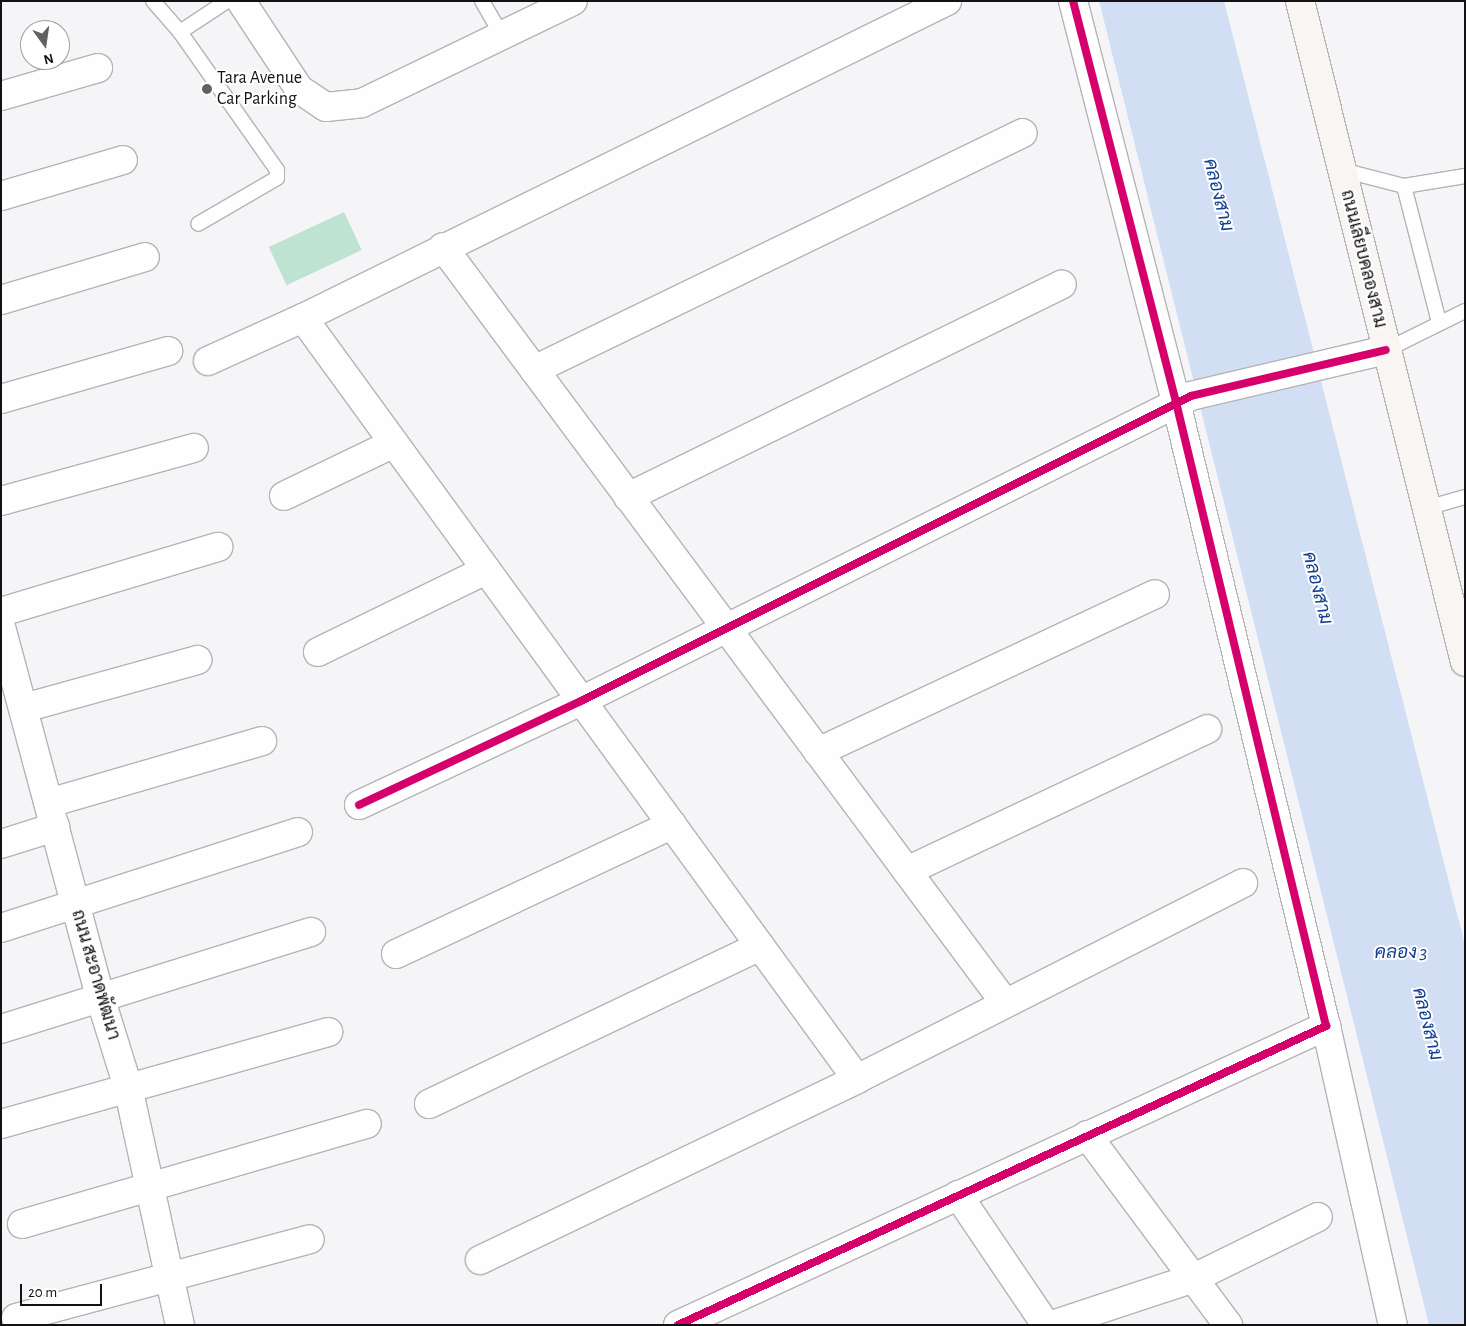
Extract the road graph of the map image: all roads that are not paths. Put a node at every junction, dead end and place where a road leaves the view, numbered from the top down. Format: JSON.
{"nodes":[{"id":1,"x":153,"y":1,"type":"edge"},
{"id":2,"x":227,"y":1,"type":"edge"},
{"id":3,"x":241,"y":1,"type":"edge"},
{"id":4,"x":482,"y":1,"type":"edge"},
{"id":5,"x":573,"y":1,"type":"edge"},
{"id":6,"x":947,"y":1,"type":"edge"},
{"id":7,"x":1073,"y":1,"type":"edge"},
{"id":8,"x":1300,"y":1,"type":"edge"},
{"id":9,"x":180,"y":32,"type":"junction"},
{"id":10,"x":502,"y":35,"type":"junction"},
{"id":11,"x":98,"y":68,"type":"dead end"},
{"id":12,"x":1,"y":96,"type":"edge"},
{"id":13,"x":1023,"y":133,"type":"dead end"},
{"id":14,"x":123,"y":160,"type":"dead end"},
{"id":15,"x":1342,"y":170,"type":"junction"},
{"id":16,"x":1465,"y":176,"type":"edge"},
{"id":17,"x":1404,"y":186,"type":"junction"},
{"id":18,"x":1,"y":196,"type":"edge"},
{"id":19,"x":198,"y":224,"type":"dead end"},
{"id":20,"x":443,"y":247,"type":"junction"},
{"id":21,"x":145,"y":257,"type":"dead end"},
{"id":22,"x":1062,"y":284,"type":"dead end"},
{"id":23,"x":1,"y":300,"type":"edge"},
{"id":24,"x":1465,"y":311,"type":"edge"},
{"id":25,"x":303,"y":318,"type":"junction"},
{"id":26,"x":1440,"y":322,"type":"junction"},
{"id":27,"x":1386,"y":350,"type":"junction"},
{"id":28,"x":168,"y":351,"type":"dead end"},
{"id":29,"x":208,"y":361,"type":"dead end"},
{"id":30,"x":534,"y":370,"type":"junction"},
{"id":31,"x":1,"y":399,"type":"edge"},
{"id":32,"x":1183,"y":399,"type":"junction"},
{"id":33,"x":394,"y":443,"type":"junction"},
{"id":34,"x":194,"y":448,"type":"dead end"},
{"id":35,"x":284,"y":496,"type":"dead end"},
{"id":36,"x":1465,"y":497,"type":"edge"},
{"id":37,"x":628,"y":498,"type":"junction"},
{"id":38,"x":1,"y":501,"type":"edge"},
{"id":39,"x":1426,"y":508,"type":"junction"},
{"id":40,"x":218,"y":547,"type":"dead end"},
{"id":41,"x":486,"y":570,"type":"junction"},
{"id":42,"x":1155,"y":594,"type":"dead end"},
{"id":43,"x":1,"y":612,"type":"edge"},
{"id":44,"x":1,"y":627,"type":"edge"},
{"id":45,"x":725,"y":628,"type":"junction"},
{"id":46,"x":318,"y":652,"type":"dead end"},
{"id":47,"x":197,"y":660,"type":"dead end"},
{"id":48,"x":1465,"y":662,"type":"edge"},
{"id":49,"x":581,"y":701,"type":"junction"},
{"id":50,"x":24,"y":708,"type":"junction"},
{"id":51,"x":1207,"y":729,"type":"dead end"},
{"id":52,"x":262,"y":741,"type":"dead end"},
{"id":53,"x":818,"y":752,"type":"junction"},
{"id":54,"x":359,"y":805,"type":"dead end"},
{"id":55,"x":52,"y":815,"type":"junction"},
{"id":56,"x":672,"y":825,"type":"junction"},
{"id":57,"x":298,"y":832,"type":"dead end"},
{"id":58,"x":1,"y":844,"type":"edge"},
{"id":59,"x":907,"y":871,"type":"junction"},
{"id":60,"x":1243,"y":883,"type":"dead end"},
{"id":61,"x":74,"y":904,"type":"junction"},
{"id":62,"x":1,"y":928,"type":"edge"},
{"id":63,"x":311,"y":932,"type":"dead end"},
{"id":64,"x":760,"y":946,"type":"junction"},
{"id":65,"x":396,"y":954,"type":"dead end"},
{"id":66,"x":100,"y":997,"type":"junction"},
{"id":67,"x":1004,"y":1002,"type":"junction"},
{"id":68,"x":1326,"y":1026,"type":"junction"},
{"id":69,"x":1,"y":1029,"type":"edge"},
{"id":70,"x":328,"y":1032,"type":"dead end"},
{"id":71,"x":857,"y":1078,"type":"junction"},
{"id":72,"x":128,"y":1087,"type":"junction"},
{"id":73,"x":428,"y":1104,"type":"dead end"},
{"id":74,"x":1,"y":1124,"type":"edge"},
{"id":75,"x":367,"y":1124,"type":"dead end"},
{"id":76,"x":1086,"y":1136,"type":"junction"},
{"id":77,"x":149,"y":1188,"type":"junction"},
{"id":78,"x":958,"y":1195,"type":"junction"},
{"id":79,"x":1318,"y":1217,"type":"dead end"},
{"id":80,"x":22,"y":1224,"type":"dead end"},
{"id":81,"x":310,"y":1239,"type":"dead end"},
{"id":82,"x":480,"y":1260,"type":"dead end"},
{"id":83,"x":169,"y":1275,"type":"junction"},
{"id":84,"x":1194,"y":1278,"type":"junction"},
{"id":85,"x":16,"y":1318,"type":"dead end"},
{"id":86,"x":180,"y":1325,"type":"edge"},
{"id":87,"x":678,"y":1325,"type":"edge"},
{"id":88,"x":1046,"y":1325,"type":"edge"},
{"id":89,"x":1052,"y":1325,"type":"edge"},
{"id":90,"x":1228,"y":1325,"type":"edge"},
{"id":91,"x":1393,"y":1325,"type":"edge"}],
"edges":[{"from":1,"to":9,"type":"lane"},
{"from":2,"to":9,"type":"lane"},
{"from":3,"to":10,"type":"street"},
{"from":4,"to":10,"type":"lane"},
{"from":5,"to":10,"type":"street"},
{"from":6,"to":20,"type":"street"},
{"from":7,"to":32,"type":"street"},
{"from":8,"to":15,"type":"main road","name":"ถนนเลียบคลองสาม"},
{"from":9,"to":19,"type":"lane"},
{"from":11,"to":12,"type":"street"},
{"from":13,"to":30,"type":"street"},
{"from":14,"to":18,"type":"street"},
{"from":15,"to":17,"type":"lane"},
{"from":15,"to":27,"type":"main road","name":"ถนนเลียบคลองสาม"},
{"from":16,"to":17,"type":"lane"},
{"from":17,"to":26,"type":"lane"},
{"from":20,"to":25,"type":"street"},
{"from":20,"to":30,"type":"street"},
{"from":21,"to":23,"type":"street"},
{"from":22,"to":37,"type":"street"},
{"from":24,"to":26,"type":"lane"},
{"from":25,"to":29,"type":"street"},
{"from":25,"to":33,"type":"street"},
{"from":26,"to":27,"type":"lane"},
{"from":27,"to":32,"type":"street"},
{"from":27,"to":39,"type":"main road","name":"ถนนเลียบคลองสาม"},
{"from":28,"to":31,"type":"street"},
{"from":30,"to":37,"type":"street"},
{"from":32,"to":45,"type":"street"},
{"from":32,"to":68,"type":"street"},
{"from":33,"to":35,"type":"street"},
{"from":33,"to":41,"type":"street"},
{"from":34,"to":38,"type":"street"},
{"from":36,"to":39,"type":"lane"},
{"from":37,"to":45,"type":"street"},
{"from":39,"to":48,"type":"main road","name":"ถนนเลียบคลองสาม"},
{"from":40,"to":43,"type":"street"},
{"from":41,"to":46,"type":"street"},
{"from":41,"to":49,"type":"street"},
{"from":42,"to":53,"type":"street"},
{"from":44,"to":50,"type":"street","name":"ถนน สะอาดพัฒนา"},
{"from":45,"to":49,"type":"street"},
{"from":45,"to":53,"type":"street"},
{"from":47,"to":50,"type":"street"},
{"from":49,"to":54,"type":"street"},
{"from":49,"to":56,"type":"street"},
{"from":50,"to":55,"type":"street","name":"ถนน สะอาดพัฒนา"},
{"from":51,"to":59,"type":"street"},
{"from":52,"to":55,"type":"street"},
{"from":53,"to":59,"type":"street"},
{"from":55,"to":58,"type":"street"},
{"from":55,"to":61,"type":"street","name":"ถนน สะอาดพัฒนา"},
{"from":56,"to":64,"type":"street"},
{"from":56,"to":65,"type":"street"},
{"from":57,"to":61,"type":"street"},
{"from":59,"to":67,"type":"street"},
{"from":60,"to":67,"type":"street"},
{"from":61,"to":62,"type":"street"},
{"from":61,"to":66,"type":"street","name":"ถนน สะอาดพัฒนา"},
{"from":63,"to":66,"type":"street"},
{"from":64,"to":71,"type":"street"},
{"from":64,"to":73,"type":"street"},
{"from":66,"to":69,"type":"street"},
{"from":66,"to":72,"type":"street","name":"ถนน สะอาดพัฒนา"},
{"from":67,"to":71,"type":"street"},
{"from":68,"to":76,"type":"street"},
{"from":68,"to":91,"type":"street"},
{"from":70,"to":72,"type":"street"},
{"from":71,"to":82,"type":"street"},
{"from":72,"to":74,"type":"street"},
{"from":72,"to":77,"type":"street","name":"ถนน สะอาดพัฒนา"},
{"from":75,"to":77,"type":"street"},
{"from":76,"to":78,"type":"street"},
{"from":76,"to":84,"type":"street"},
{"from":77,"to":80,"type":"street"},
{"from":77,"to":83,"type":"street","name":"ถนน สะอาดพัฒนา"},
{"from":78,"to":87,"type":"street"},
{"from":78,"to":88,"type":"street"},
{"from":79,"to":84,"type":"street"},
{"from":81,"to":83,"type":"street"},
{"from":83,"to":85,"type":"street"},
{"from":83,"to":86,"type":"street","name":"ถนน สะอาดพัฒนา"},
{"from":84,"to":89,"type":"street"},
{"from":84,"to":90,"type":"street"}]}
